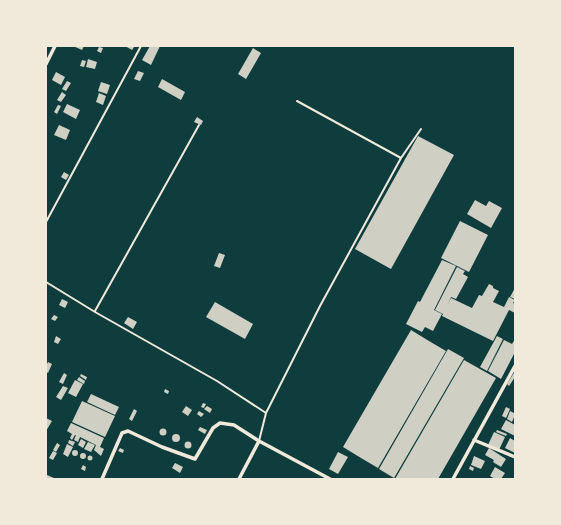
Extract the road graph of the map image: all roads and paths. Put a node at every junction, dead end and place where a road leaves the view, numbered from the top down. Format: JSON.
{"nodes":[{"id":1,"x":55,"y":46,"type":"edge"},
{"id":2,"x":141,"y":46,"type":"edge"},
{"id":3,"x":46,"y":64,"type":"edge"},
{"id":4,"x":297,"y":101,"type":"dead end"},
{"id":5,"x":199,"y":126,"type":"dead end"},
{"id":6,"x":421,"y":129,"type":"dead end"},
{"id":7,"x":401,"y":158,"type":"junction"},
{"id":8,"x":46,"y":222,"type":"edge"},
{"id":9,"x":46,"y":282,"type":"edge"},
{"id":10,"x":95,"y":312,"type":"junction"},
{"id":11,"x":515,"y":366,"type":"edge"},
{"id":12,"x":266,"y":413,"type":"junction"},
{"id":13,"x":474,"y":440,"type":"junction"},
{"id":14,"x":259,"y":441,"type":"junction"},
{"id":15,"x":515,"y":457,"type":"edge"},
{"id":16,"x":102,"y":479,"type":"edge"},
{"id":17,"x":239,"y":479,"type":"edge"},
{"id":18,"x":330,"y":479,"type":"edge"},
{"id":19,"x":453,"y":479,"type":"edge"}],
"edges":[{"from":1,"to":3,"type":"street"},
{"from":2,"to":8,"type":"lane"},
{"from":4,"to":7,"type":"lane"},
{"from":5,"to":10,"type":"lane"},
{"from":6,"to":7,"type":"lane"},
{"from":7,"to":12,"type":"lane"},
{"from":9,"to":10,"type":"lane"},
{"from":10,"to":12,"type":"lane"},
{"from":11,"to":13,"type":"street"},
{"from":12,"to":14,"type":"lane"},
{"from":13,"to":15,"type":"street"},
{"from":13,"to":19,"type":"street"},
{"from":14,"to":16,"type":"street"},
{"from":14,"to":17,"type":"street"},
{"from":14,"to":18,"type":"street"}]}
